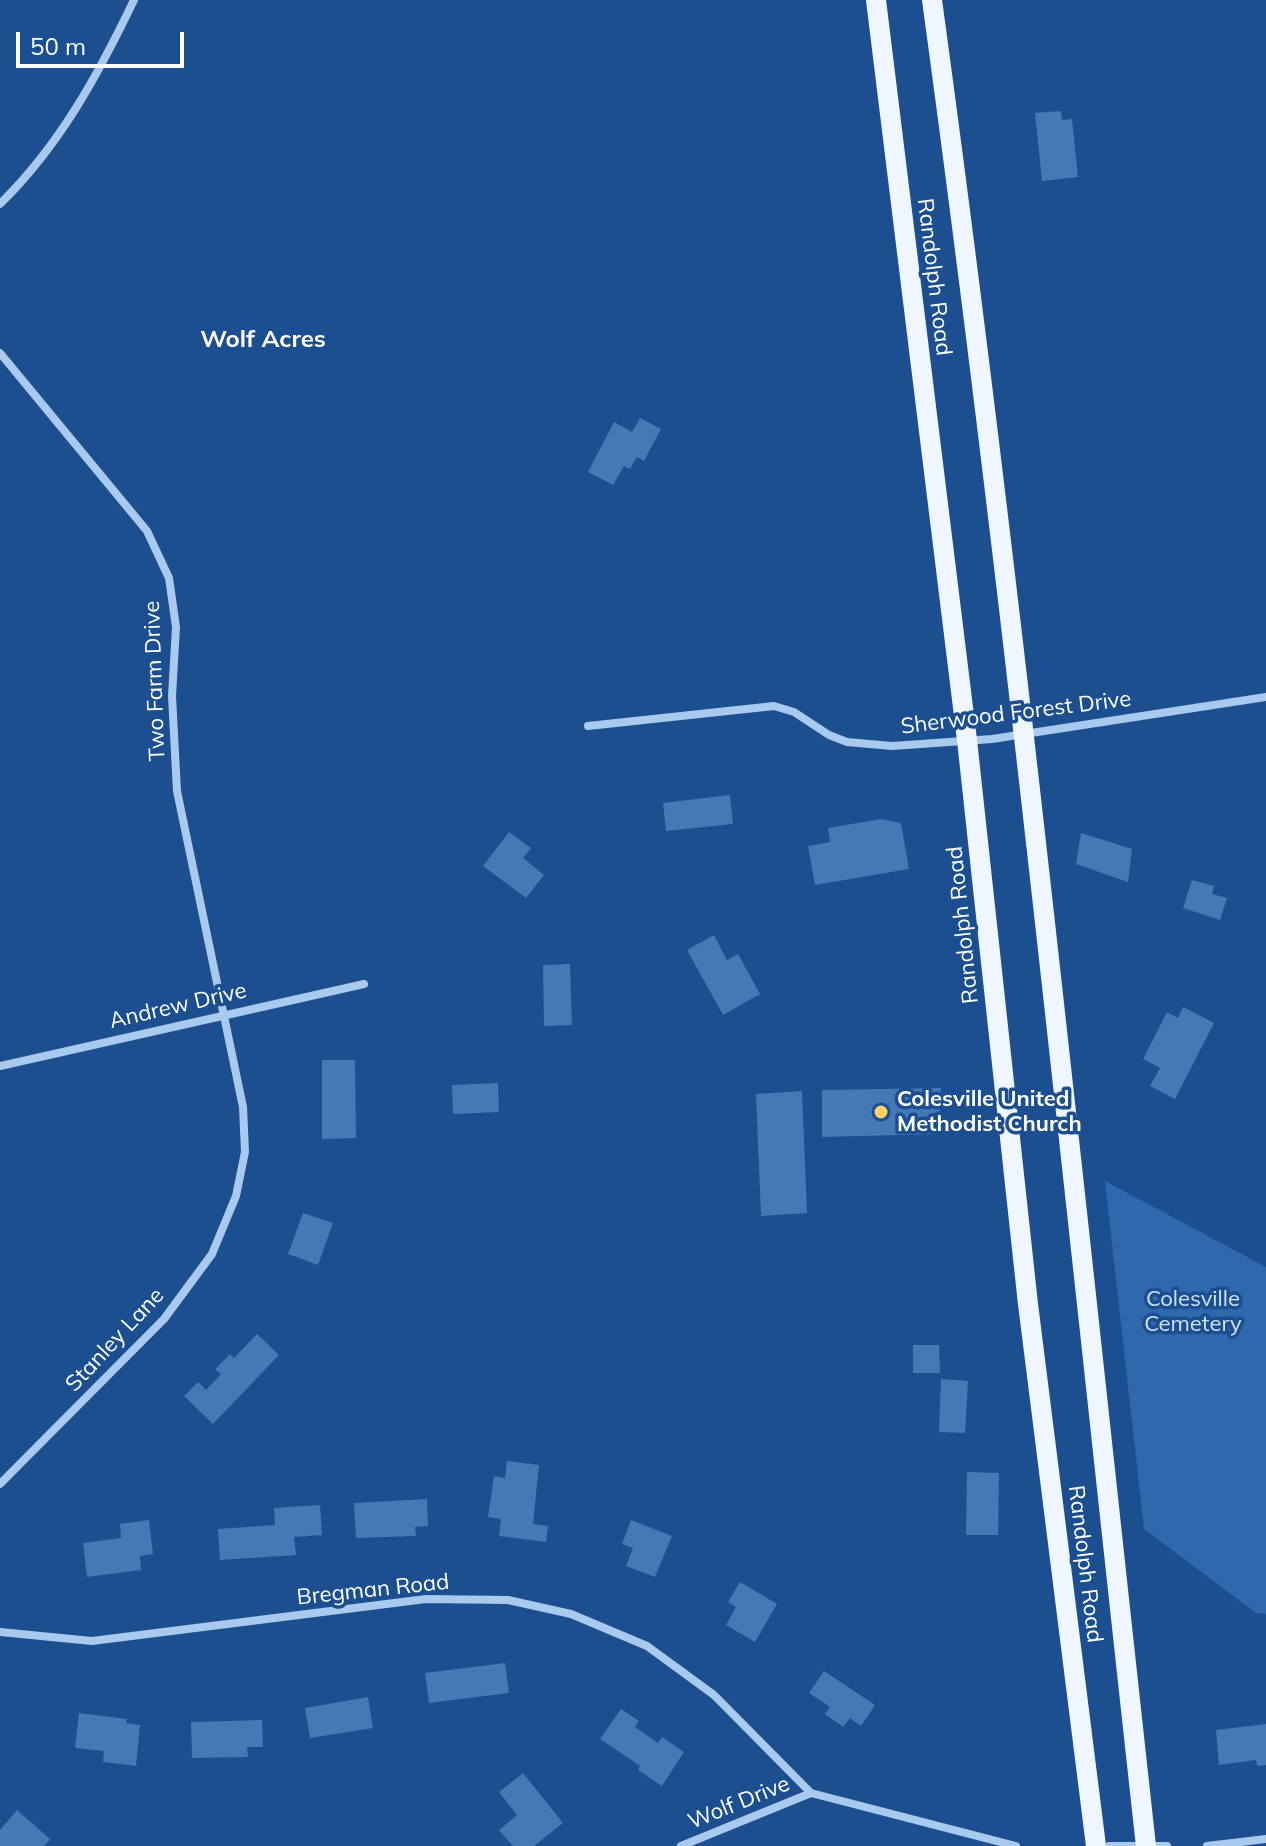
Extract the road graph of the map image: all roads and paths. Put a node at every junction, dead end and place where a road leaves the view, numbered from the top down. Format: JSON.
{"nodes":[{"id":1,"x":134,"y":0,"type":"edge"},
{"id":2,"x":876,"y":0,"type":"edge"},
{"id":3,"x":932,"y":0,"type":"edge"},
{"id":4,"x":0,"y":204,"type":"edge"},
{"id":5,"x":0,"y":353,"type":"edge"},
{"id":6,"x":1266,"y":697,"type":"edge"},
{"id":7,"x":588,"y":726,"type":"dead end"},
{"id":8,"x":1023,"y":734,"type":"junction"},
{"id":9,"x":967,"y":740,"type":"junction"},
{"id":10,"x":364,"y":984,"type":"dead end"},
{"id":11,"x":225,"y":1014,"type":"junction"},
{"id":12,"x":0,"y":1066,"type":"edge"},
{"id":13,"x":0,"y":1484,"type":"edge"},
{"id":14,"x":0,"y":1632,"type":"edge"},
{"id":15,"x":811,"y":1793,"type":"junction"},
{"id":16,"x":1266,"y":1839,"type":"edge"},
{"id":17,"x":681,"y":1846,"type":"edge"},
{"id":18,"x":1016,"y":1846,"type":"edge"},
{"id":19,"x":1096,"y":1846,"type":"edge"},
{"id":20,"x":1109,"y":1846,"type":"edge"},
{"id":21,"x":1146,"y":1846,"type":"edge"},
{"id":22,"x":1167,"y":1846,"type":"edge"},
{"id":23,"x":1207,"y":1846,"type":"edge"}],
"edges":[{"from":1,"to":4,"type":"street"},
{"from":2,"to":9,"type":"main road","name":"Randolph Road"},
{"from":3,"to":8,"type":"main road","name":"Randolph Road"},
{"from":5,"to":11,"type":"street","name":"Two Farm Drive"},
{"from":6,"to":8,"type":"street","name":"Sherwood Forest Drive"},
{"from":7,"to":9,"type":"street","name":"Sherwood Forest Drive"},
{"from":8,"to":9,"type":"street","name":"Sherwood Forest Drive"},
{"from":8,"to":21,"type":"main road","name":"Randolph Road"},
{"from":9,"to":19,"type":"main road","name":"Randolph Road"},
{"from":10,"to":11,"type":"street","name":"Andrew Drive"},
{"from":11,"to":12,"type":"street","name":"Andrew Drive"},
{"from":11,"to":13,"type":"street","name":"Stanley Lane"},
{"from":14,"to":15,"type":"street","name":"Bregman Road"},
{"from":15,"to":17,"type":"street","name":"Wolf Drive"},
{"from":15,"to":18,"type":"street"},
{"from":16,"to":23,"type":"street"},
{"from":20,"to":21,"type":"street"},
{"from":21,"to":22,"type":"street"}]}
